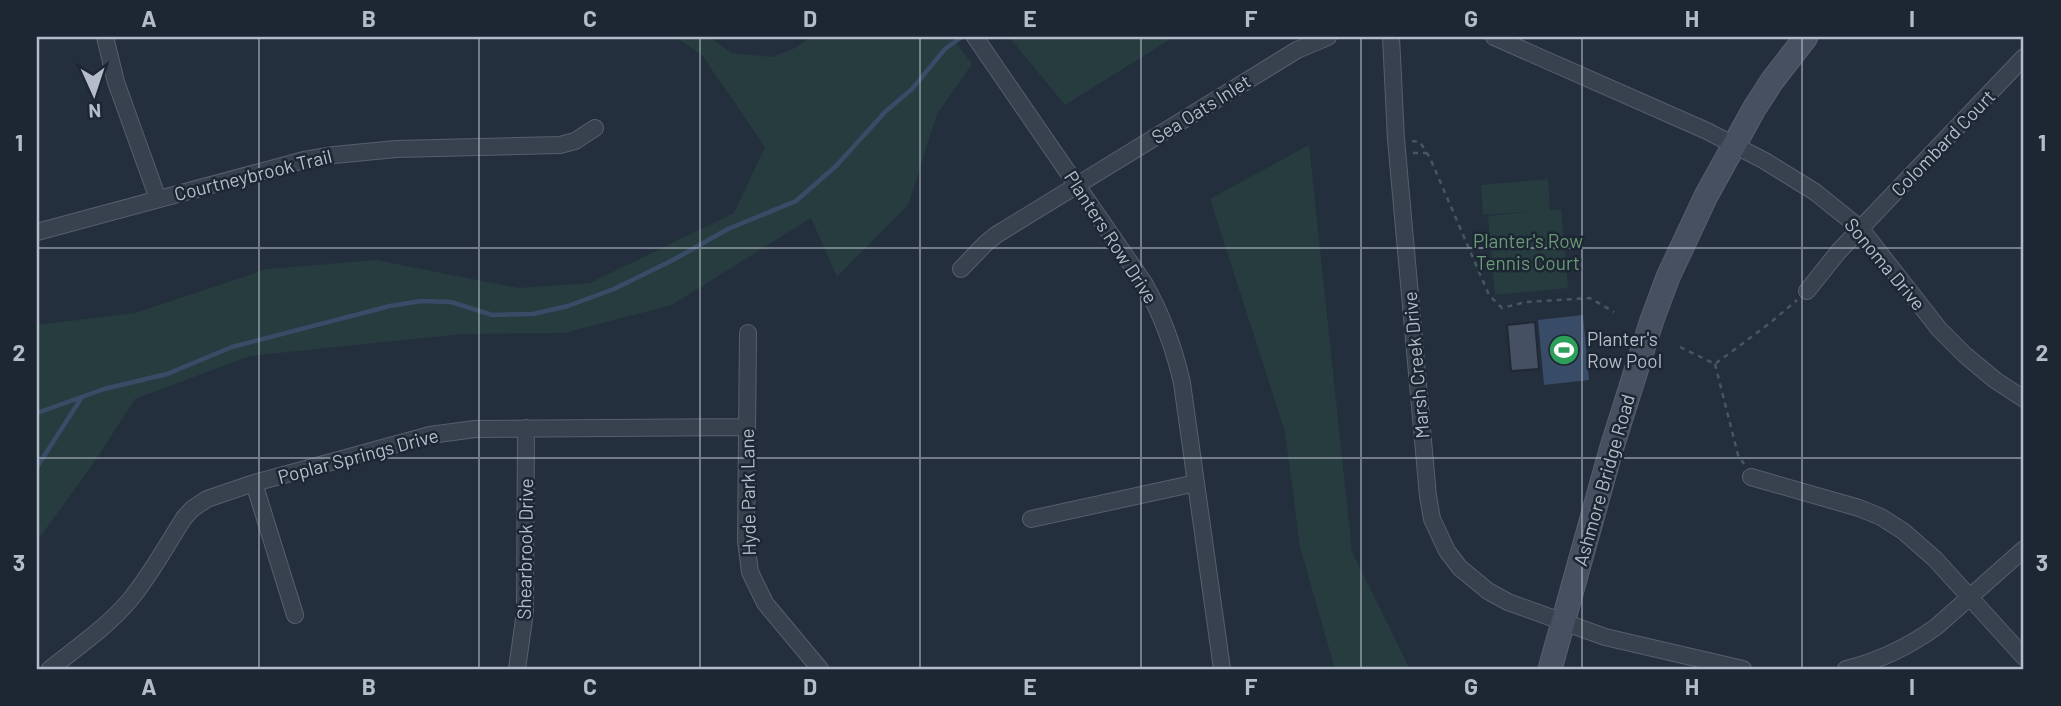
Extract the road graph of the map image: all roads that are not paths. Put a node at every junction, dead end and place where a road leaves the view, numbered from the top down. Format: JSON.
{"nodes":[{"id":1,"x":105,"y":37,"type":"edge"},
{"id":2,"x":975,"y":37,"type":"edge"},
{"id":3,"x":1328,"y":37,"type":"edge"},
{"id":4,"x":1391,"y":37,"type":"edge"},
{"id":5,"x":1494,"y":37,"type":"edge"},
{"id":6,"x":1806,"y":37,"type":"edge"},
{"id":7,"x":2024,"y":57,"type":"edge"},
{"id":8,"x":595,"y":128,"type":"dead end"},
{"id":9,"x":1734,"y":145,"type":"junction"},
{"id":10,"x":1077,"y":185,"type":"junction"},
{"id":11,"x":158,"y":199,"type":"junction"},
{"id":12,"x":1861,"y":229,"type":"junction"},
{"id":13,"x":37,"y":232,"type":"edge"},
{"id":14,"x":961,"y":270,"type":"dead end"},
{"id":15,"x":1807,"y":291,"type":"road end"},
{"id":16,"x":748,"y":333,"type":"dead end"},
{"id":17,"x":2024,"y":398,"type":"edge"},
{"id":18,"x":747,"y":427,"type":"junction"},
{"id":19,"x":526,"y":428,"type":"junction"},
{"id":20,"x":1751,"y":477,"type":"road end"},
{"id":21,"x":254,"y":483,"type":"junction"},
{"id":22,"x":1196,"y":483,"type":"junction"},
{"id":23,"x":1031,"y":519,"type":"dead end"},
{"id":24,"x":2024,"y":549,"type":"edge"},
{"id":25,"x":1970,"y":597,"type":"junction"},
{"id":26,"x":295,"y":615,"type":"dead end"},
{"id":27,"x":1563,"y":622,"type":"junction"},
{"id":28,"x":2024,"y":657,"type":"edge"},
{"id":29,"x":50,"y":669,"type":"edge"},
{"id":30,"x":517,"y":669,"type":"edge"},
{"id":31,"x":820,"y":669,"type":"edge"},
{"id":32,"x":1222,"y":669,"type":"edge"},
{"id":33,"x":1550,"y":669,"type":"edge"},
{"id":34,"x":1743,"y":669,"type":"edge"},
{"id":35,"x":1846,"y":669,"type":"edge"}],
"edges":[{"from":1,"to":11,"type":"street"},
{"from":2,"to":10,"type":"street","name":"Planters Row Drive"},
{"from":3,"to":10,"type":"street","name":"Sea Oats Inlet"},
{"from":4,"to":27,"type":"street","name":"Marsh Creek Drive"},
{"from":5,"to":9,"type":"street"},
{"from":6,"to":9,"type":"main road","name":"Ashmore Bridge Road"},
{"from":7,"to":12,"type":"street","name":"Colombard Court"},
{"from":8,"to":11,"type":"street","name":"Courtneybrook Trail"},
{"from":9,"to":12,"type":"street","name":"Sonoma Drive"},
{"from":9,"to":27,"type":"main road","name":"Ashmore Bridge Road"},
{"from":10,"to":14,"type":"street","name":"Sea Oats Inlet"},
{"from":10,"to":22,"type":"street","name":"Planters Row Drive"},
{"from":11,"to":13,"type":"street","name":"Courtneybrook Trail"},
{"from":12,"to":15,"type":"street","name":"Colombard Court"},
{"from":12,"to":17,"type":"street","name":"Sonoma Drive"},
{"from":16,"to":18,"type":"street","name":"Hyde Park Lane"},
{"from":18,"to":19,"type":"street","name":"Poplar Springs Drive"},
{"from":18,"to":31,"type":"street","name":"Hyde Park Lane"},
{"from":19,"to":21,"type":"street","name":"Poplar Springs Drive"},
{"from":19,"to":30,"type":"street","name":"Shearbrook Drive"},
{"from":20,"to":25,"type":"street"},
{"from":21,"to":26,"type":"street"},
{"from":21,"to":29,"type":"street","name":"Poplar Springs Drive"},
{"from":22,"to":23,"type":"street"},
{"from":22,"to":32,"type":"street","name":"Planters Row Drive"},
{"from":24,"to":25,"type":"street"},
{"from":25,"to":28,"type":"street"},
{"from":25,"to":35,"type":"street"},
{"from":27,"to":33,"type":"main road","name":"Ashmore Bridge Road"},
{"from":27,"to":34,"type":"street","name":"Marsh Creek Drive"}]}
